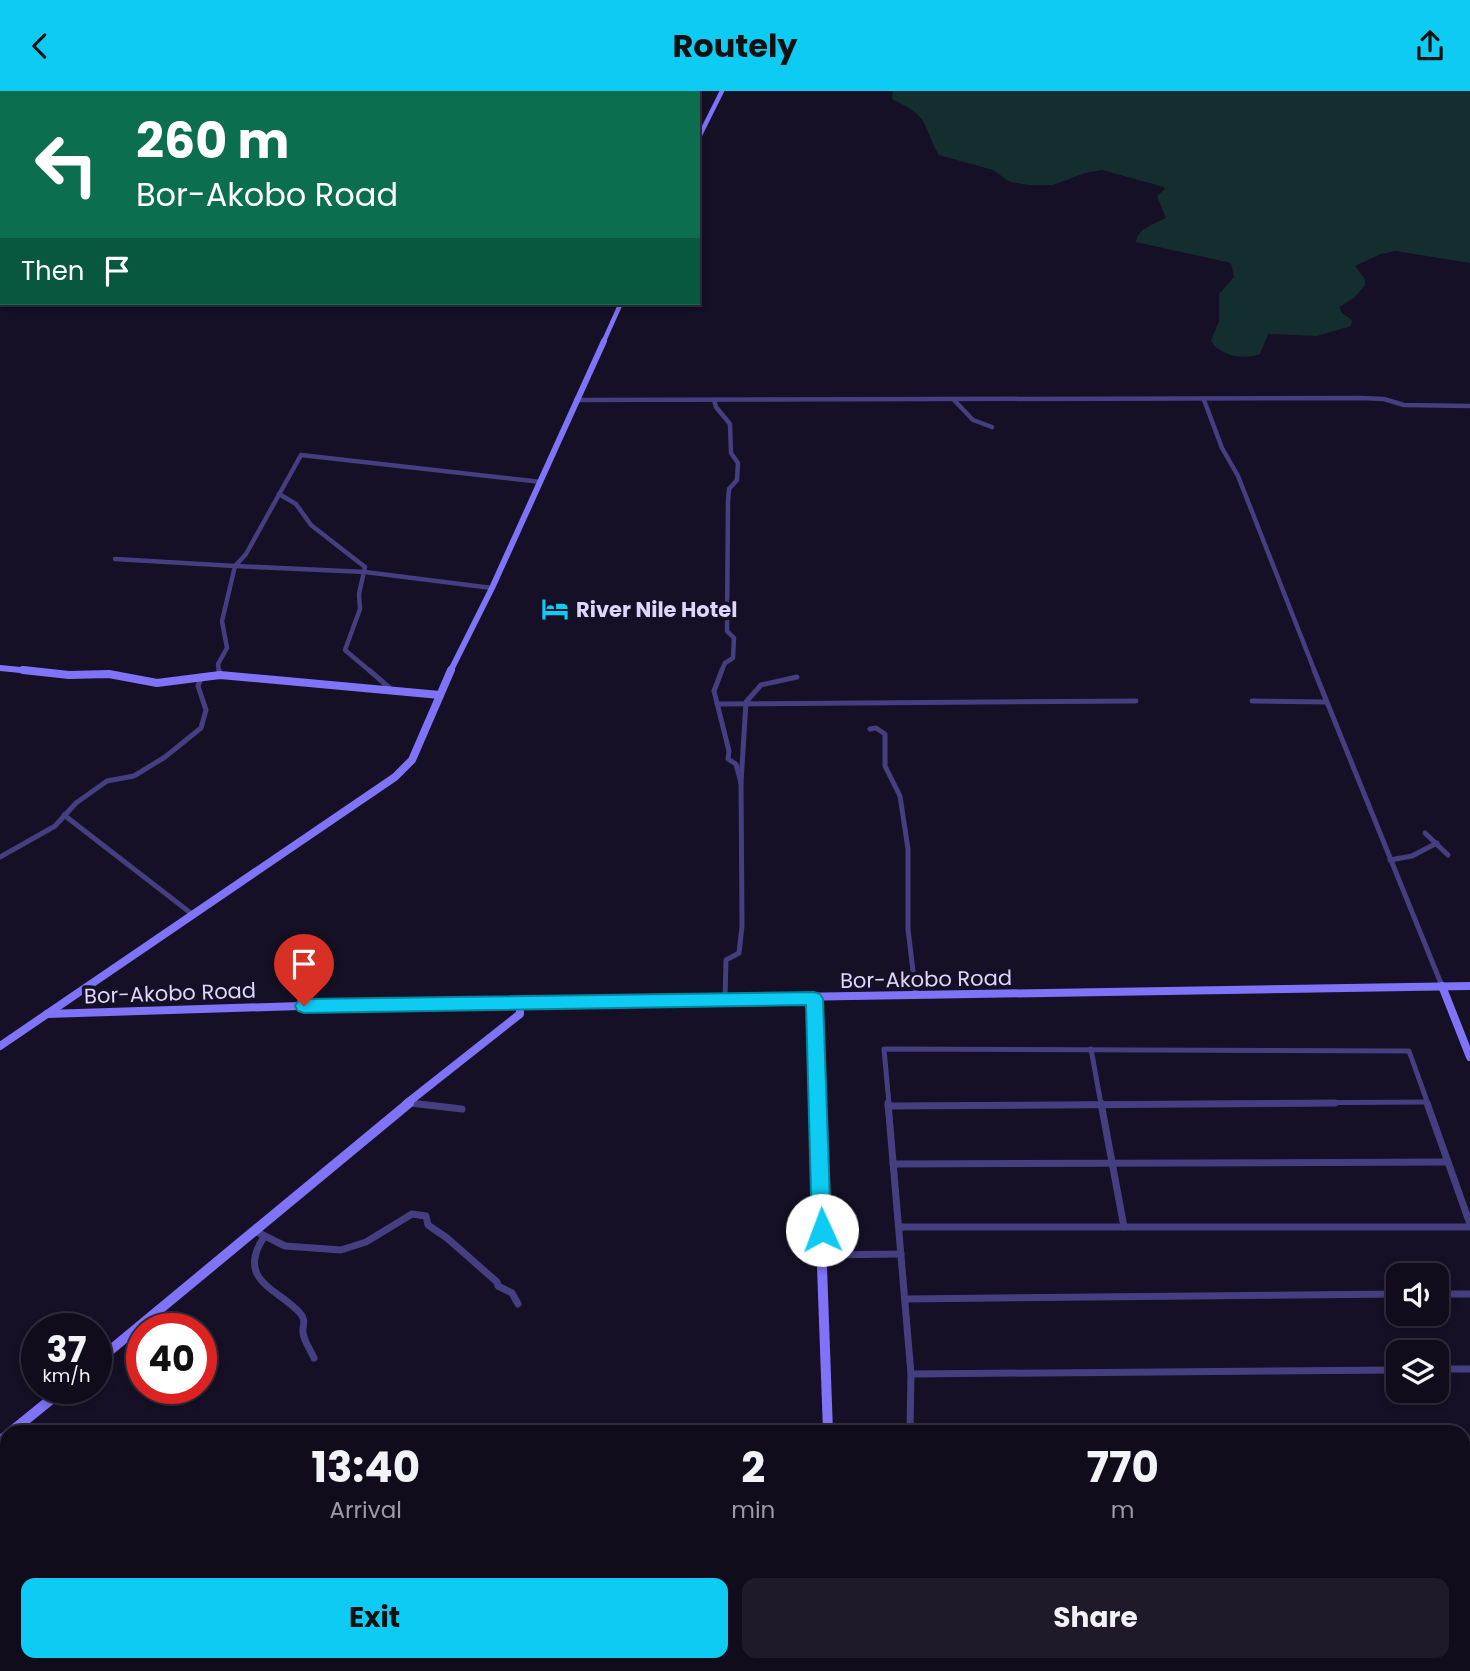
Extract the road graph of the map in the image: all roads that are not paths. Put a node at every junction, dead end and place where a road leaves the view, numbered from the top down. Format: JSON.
{"nodes":[{"id":1,"x":722,"y":91,"type":"edge"},
{"id":2,"x":700,"y":135,"type":"edge"},
{"id":3,"x":620,"y":305,"type":"edge"},
{"id":4,"x":576,"y":400,"type":"junction"},
{"id":5,"x":714,"y":400,"type":"junction"},
{"id":6,"x":954,"y":400,"type":"junction"},
{"id":7,"x":1204,"y":400,"type":"junction"},
{"id":8,"x":1470,"y":406,"type":"edge"},
{"id":9,"x":992,"y":427,"type":"dead end"},
{"id":10,"x":541,"y":482,"type":"junction"},
{"id":11,"x":279,"y":494,"type":"junction"},
{"id":12,"x":115,"y":559,"type":"dead end"},
{"id":13,"x":235,"y":566,"type":"junction"},
{"id":14,"x":365,"y":572,"type":"junction"},
{"id":15,"x":492,"y":588,"type":"junction"},
{"id":16,"x":0,"y":668,"type":"edge"},
{"id":17,"x":220,"y":675,"type":"junction"},
{"id":18,"x":797,"y":677,"type":"dead end"},
{"id":19,"x":201,"y":678,"type":"junction"},
{"id":20,"x":393,"y":691,"type":"junction"},
{"id":21,"x":440,"y":695,"type":"junction"},
{"id":22,"x":1136,"y":701,"type":"dead end"},
{"id":23,"x":1252,"y":701,"type":"dead end"},
{"id":24,"x":746,"y":702,"type":"junction"},
{"id":25,"x":1326,"y":702,"type":"junction"},
{"id":26,"x":717,"y":704,"type":"junction"},
{"id":27,"x":870,"y":729,"type":"dead end"},
{"id":28,"x":741,"y":783,"type":"junction"},
{"id":29,"x":64,"y":815,"type":"junction"},
{"id":30,"x":1425,"y":833,"type":"dead end"},
{"id":31,"x":1437,"y":843,"type":"junction"},
{"id":32,"x":1448,"y":855,"type":"dead end"},
{"id":33,"x":0,"y":857,"type":"edge"},
{"id":34,"x":1390,"y":860,"type":"junction"},
{"id":35,"x":192,"y":914,"type":"junction"},
{"id":36,"x":1442,"y":986,"type":"junction"},
{"id":37,"x":1470,"y":986,"type":"edge"},
{"id":38,"x":916,"y":997,"type":"junction"},
{"id":39,"x":725,"y":999,"type":"junction"},
{"id":40,"x":814,"y":999,"type":"junction"},
{"id":41,"x":520,"y":1003,"type":"junction"},
{"id":42,"x":47,"y":1014,"type":"junction"},
{"id":43,"x":0,"y":1046,"type":"edge"},
{"id":44,"x":1091,"y":1049,"type":"junction"},
{"id":45,"x":1470,"y":1057,"type":"edge"},
{"id":46,"x":1427,"y":1102,"type":"junction"},
{"id":47,"x":406,"y":1103,"type":"junction"},
{"id":48,"x":1101,"y":1103,"type":"junction"},
{"id":49,"x":888,"y":1106,"type":"junction"},
{"id":50,"x":462,"y":1109,"type":"dead end"},
{"id":51,"x":1111,"y":1162,"type":"junction"},
{"id":52,"x":1448,"y":1162,"type":"junction"},
{"id":53,"x":893,"y":1164,"type":"junction"},
{"id":54,"x":1470,"y":1225,"type":"edge"},
{"id":55,"x":899,"y":1227,"type":"junction"},
{"id":56,"x":1124,"y":1227,"type":"junction"},
{"id":57,"x":255,"y":1231,"type":"junction"},
{"id":58,"x":264,"y":1237,"type":"junction"},
{"id":59,"x":901,"y":1254,"type":"junction"},
{"id":60,"x":823,"y":1255,"type":"junction"},
{"id":61,"x":1386,"y":1294,"type":"edge"},
{"id":62,"x":1449,"y":1294,"type":"edge"},
{"id":63,"x":1470,"y":1294,"type":"edge"},
{"id":64,"x":905,"y":1299,"type":"junction"},
{"id":65,"x":518,"y":1304,"type":"dead end"},
{"id":66,"x":112,"y":1348,"type":"edge"},
{"id":67,"x":314,"y":1358,"type":"dead end"},
{"id":68,"x":1449,"y":1369,"type":"edge"},
{"id":69,"x":1470,"y":1369,"type":"edge"},
{"id":70,"x":1386,"y":1370,"type":"edge"},
{"id":71,"x":911,"y":1374,"type":"junction"},
{"id":72,"x":45,"y":1404,"type":"edge"},
{"id":73,"x":19,"y":1425,"type":"edge"},
{"id":74,"x":828,"y":1425,"type":"edge"},
{"id":75,"x":910,"y":1425,"type":"edge"}],
"edges":[{"from":1,"to":2,"type":"street"},
{"from":3,"to":4,"type":"street"},
{"from":4,"to":5,"type":"street"},
{"from":4,"to":10,"type":"street"},
{"from":5,"to":6,"type":"street"},
{"from":5,"to":26,"type":"street"},
{"from":6,"to":7,"type":"street"},
{"from":6,"to":9,"type":"street"},
{"from":7,"to":8,"type":"street"},
{"from":7,"to":25,"type":"street"},
{"from":10,"to":11,"type":"street"},
{"from":10,"to":15,"type":"street"},
{"from":11,"to":13,"type":"street"},
{"from":11,"to":14,"type":"street"},
{"from":12,"to":13,"type":"street"},
{"from":13,"to":14,"type":"street"},
{"from":13,"to":17,"type":"street"},
{"from":14,"to":15,"type":"street"},
{"from":14,"to":20,"type":"street"},
{"from":15,"to":21,"type":"street"},
{"from":16,"to":19,"type":"street"},
{"from":17,"to":19,"type":"street"},
{"from":17,"to":20,"type":"street"},
{"from":18,"to":24,"type":"street"},
{"from":19,"to":29,"type":"street"},
{"from":20,"to":21,"type":"street"},
{"from":21,"to":35,"type":"street"},
{"from":22,"to":24,"type":"street"},
{"from":23,"to":25,"type":"street"},
{"from":24,"to":26,"type":"street"},
{"from":24,"to":28,"type":"street"},
{"from":25,"to":34,"type":"street"},
{"from":26,"to":28,"type":"street"},
{"from":27,"to":38,"type":"street"},
{"from":28,"to":39,"type":"street"},
{"from":29,"to":33,"type":"street"},
{"from":29,"to":35,"type":"street"},
{"from":30,"to":31,"type":"street"},
{"from":31,"to":32,"type":"street"},
{"from":31,"to":34,"type":"street"},
{"from":34,"to":36,"type":"street"},
{"from":35,"to":42,"type":"street"},
{"from":36,"to":37,"type":"street","name":"Bor-Akobo Road"},
{"from":36,"to":38,"type":"street","name":"Bor-Akobo Road"},
{"from":36,"to":45,"type":"street"},
{"from":38,"to":40,"type":"street","name":"Bor-Akobo Road"},
{"from":39,"to":40,"type":"street","name":"Bor-Akobo Road"},
{"from":39,"to":41,"type":"street","name":"Bor-Akobo Road"},
{"from":40,"to":60,"type":"street"},
{"from":41,"to":42,"type":"street","name":"Bor-Akobo Road"},
{"from":41,"to":47,"type":"street"},
{"from":42,"to":43,"type":"street"},
{"from":44,"to":46,"type":"street"},
{"from":44,"to":48,"type":"street"},
{"from":44,"to":49,"type":"street"},
{"from":46,"to":48,"type":"street"},
{"from":46,"to":52,"type":"street"},
{"from":47,"to":50,"type":"street"},
{"from":47,"to":57,"type":"street"},
{"from":48,"to":49,"type":"street"},
{"from":48,"to":51,"type":"street"},
{"from":49,"to":53,"type":"street"},
{"from":51,"to":52,"type":"street"},
{"from":51,"to":53,"type":"street"},
{"from":51,"to":56,"type":"street"},
{"from":52,"to":54,"type":"street"},
{"from":53,"to":55,"type":"street"},
{"from":54,"to":56,"type":"street"},
{"from":55,"to":56,"type":"street"},
{"from":55,"to":59,"type":"street"},
{"from":57,"to":58,"type":"street"},
{"from":57,"to":66,"type":"street"},
{"from":58,"to":65,"type":"street"},
{"from":58,"to":67,"type":"street"},
{"from":59,"to":60,"type":"street"},
{"from":59,"to":64,"type":"street"},
{"from":60,"to":74,"type":"street"},
{"from":61,"to":64,"type":"street"},
{"from":62,"to":63,"type":"street"},
{"from":64,"to":71,"type":"street"},
{"from":68,"to":69,"type":"street"},
{"from":70,"to":71,"type":"street"},
{"from":71,"to":75,"type":"street"},
{"from":72,"to":73,"type":"street"}]}
